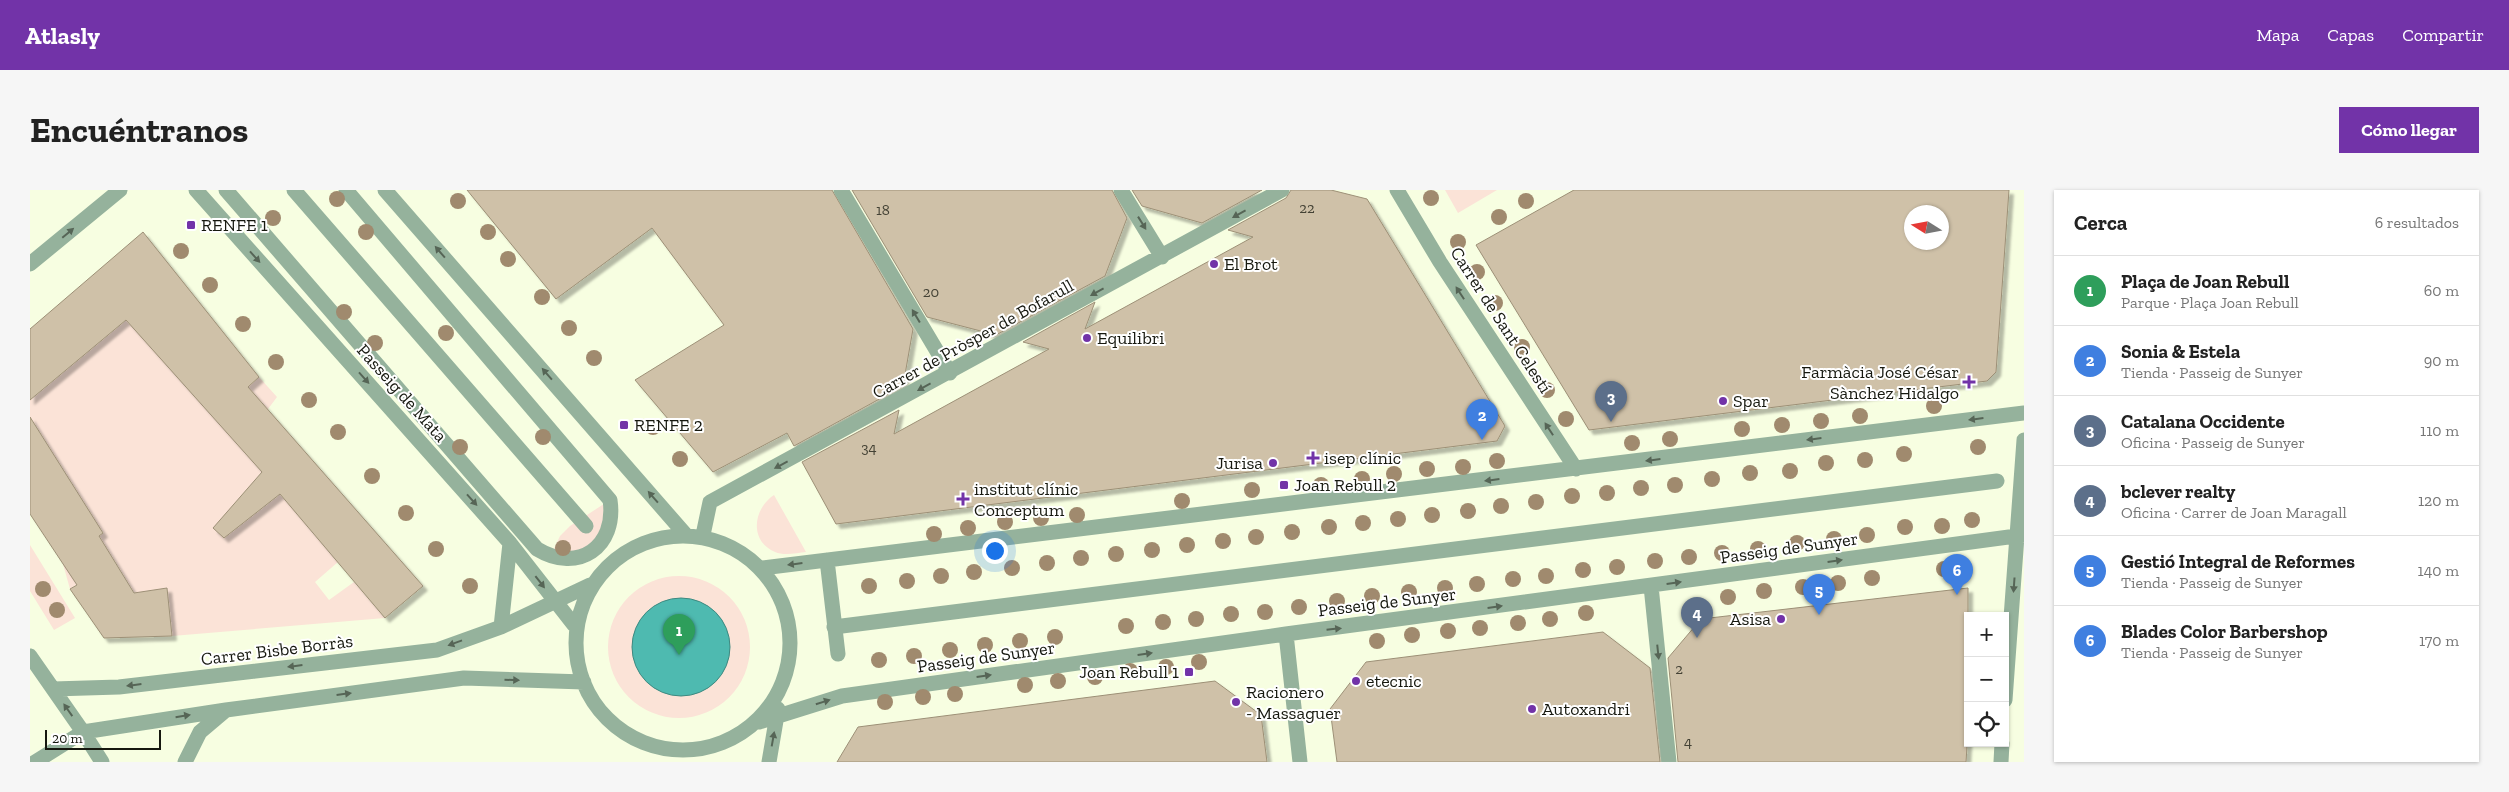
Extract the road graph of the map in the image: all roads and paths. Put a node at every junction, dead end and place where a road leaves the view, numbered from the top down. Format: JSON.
{"nodes":[{"id":1,"x":120,"y":190,"type":"edge"},
{"id":2,"x":196,"y":190,"type":"edge"},
{"id":3,"x":226,"y":190,"type":"edge"},
{"id":4,"x":294,"y":190,"type":"edge"},
{"id":5,"x":346,"y":190,"type":"edge"},
{"id":6,"x":385,"y":190,"type":"edge"},
{"id":7,"x":841,"y":190,"type":"edge"},
{"id":8,"x":1121,"y":190,"type":"edge"},
{"id":9,"x":1282,"y":190,"type":"edge"},
{"id":10,"x":1397,"y":190,"type":"edge"},
{"id":11,"x":1162,"y":257,"type":"junction"},
{"id":12,"x":30,"y":264,"type":"edge"},
{"id":13,"x":950,"y":373,"type":"junction"},
{"id":14,"x":2024,"y":413,"type":"edge"},
{"id":15,"x":2024,"y":440,"type":"edge"},
{"id":16,"x":1576,"y":469,"type":"junction"},
{"id":17,"x":1997,"y":481,"type":"dead end"},
{"id":18,"x":586,"y":526,"type":"dead end"},
{"id":19,"x":685,"y":534,"type":"junction"},
{"id":20,"x":702,"y":535,"type":"junction"},
{"id":21,"x":2021,"y":536,"type":"edge"},
{"id":22,"x":510,"y":543,"type":"junction"},
{"id":23,"x":827,"y":560,"type":"junction"},
{"id":24,"x":762,"y":568,"type":"junction"},
{"id":25,"x":591,"y":584,"type":"junction"},
{"id":26,"x":1651,"y":586,"type":"junction"},
{"id":27,"x":556,"y":601,"type":"junction"},
{"id":28,"x":574,"y":625,"type":"junction"},
{"id":29,"x":501,"y":627,"type":"junction"},
{"id":30,"x":834,"y":627,"type":"junction"},
{"id":31,"x":1286,"y":634,"type":"junction"},
{"id":32,"x":838,"y":654,"type":"dead end"},
{"id":33,"x":30,"y":656,"type":"edge"},
{"id":34,"x":2009,"y":659,"type":"edge"},
{"id":35,"x":584,"y":682,"type":"junction"},
{"id":36,"x":53,"y":689,"type":"junction"},
{"id":37,"x":781,"y":692,"type":"junction"},
{"id":38,"x":226,"y":710,"type":"junction"},
{"id":39,"x":777,"y":716,"type":"junction"},
{"id":40,"x":759,"y":722,"type":"junction"},
{"id":41,"x":83,"y":732,"type":"junction"},
{"id":42,"x":2002,"y":747,"type":"edge"},
{"id":43,"x":682,"y":756,"type":"edge"},
{"id":44,"x":35,"y":762,"type":"edge"},
{"id":45,"x":102,"y":762,"type":"edge"},
{"id":46,"x":185,"y":762,"type":"edge"},
{"id":47,"x":770,"y":762,"type":"edge"},
{"id":48,"x":1300,"y":762,"type":"edge"},
{"id":49,"x":1669,"y":762,"type":"edge"},
{"id":50,"x":2001,"y":762,"type":"edge"}],
"edges":[{"from":12,"to":1,"type":"street","one_way":true},
{"from":2,"to":22,"type":"street","name":"Passeig de Mata","one_way":true},
{"from":3,"to":5,"type":"street"},
{"from":4,"to":18,"type":"street"},
{"from":19,"to":6,"type":"street","one_way":true},
{"from":13,"to":7,"type":"street","one_way":true},
{"from":8,"to":11,"type":"street","one_way":true},
{"from":9,"to":11,"type":"street","name":"Carrer de Pròsper de Bofarull","one_way":true},
{"from":16,"to":10,"type":"street","name":"Carrer de Sant Celestí","one_way":true},
{"from":11,"to":13,"type":"street","name":"Carrer de Pròsper de Bofarull","one_way":true},
{"from":13,"to":20,"type":"street","name":"Carrer de Pròsper de Bofarull","one_way":true},
{"from":14,"to":16,"type":"street","one_way":true},
{"from":15,"to":21,"type":"street"},
{"from":16,"to":23,"type":"street","one_way":true},
{"from":17,"to":30,"type":"street"},
{"from":19,"to":20,"type":"street"},
{"from":19,"to":25,"type":"street"},
{"from":20,"to":24,"type":"street"},
{"from":26,"to":21,"type":"street","name":"Passeig de Sunyer","one_way":true},
{"from":21,"to":34,"type":"street","one_way":true},
{"from":22,"to":27,"type":"street","name":"Passeig de Mata","one_way":true},
{"from":22,"to":29,"type":"street"},
{"from":23,"to":24,"type":"street","one_way":true},
{"from":23,"to":30,"type":"street"},
{"from":24,"to":37,"type":"street"},
{"from":25,"to":27,"type":"street","name":"Carrer Bisbe Borràs"},
{"from":25,"to":28,"type":"street"},
{"from":31,"to":26,"type":"street","name":"Passeig de Sunyer","one_way":true},
{"from":26,"to":49,"type":"street","one_way":true},
{"from":27,"to":28,"type":"street","name":"Passeig de Mata"},
{"from":27,"to":29,"type":"street","name":"Carrer Bisbe Borràs"},
{"from":28,"to":35,"type":"street"},
{"from":29,"to":36,"type":"street","name":"Carrer Bisbe Borràs","one_way":true},
{"from":30,"to":32,"type":"street"},
{"from":39,"to":31,"type":"street","name":"Passeig de Sunyer","one_way":true},
{"from":31,"to":48,"type":"street"},
{"from":33,"to":36,"type":"street"},
{"from":38,"to":35,"type":"street","one_way":true},
{"from":35,"to":43,"type":"street"},
{"from":41,"to":36,"type":"street","one_way":true},
{"from":37,"to":39,"type":"street"},
{"from":37,"to":40,"type":"street"},
{"from":41,"to":38,"type":"street","one_way":true},
{"from":38,"to":46,"type":"street"},
{"from":39,"to":40,"type":"street","name":"Passeig de Sunyer"},
{"from":47,"to":39,"type":"street","one_way":true},
{"from":40,"to":43,"type":"street"},
{"from":41,"to":44,"type":"street"},
{"from":41,"to":45,"type":"street"},
{"from":42,"to":50,"type":"street"}]}
